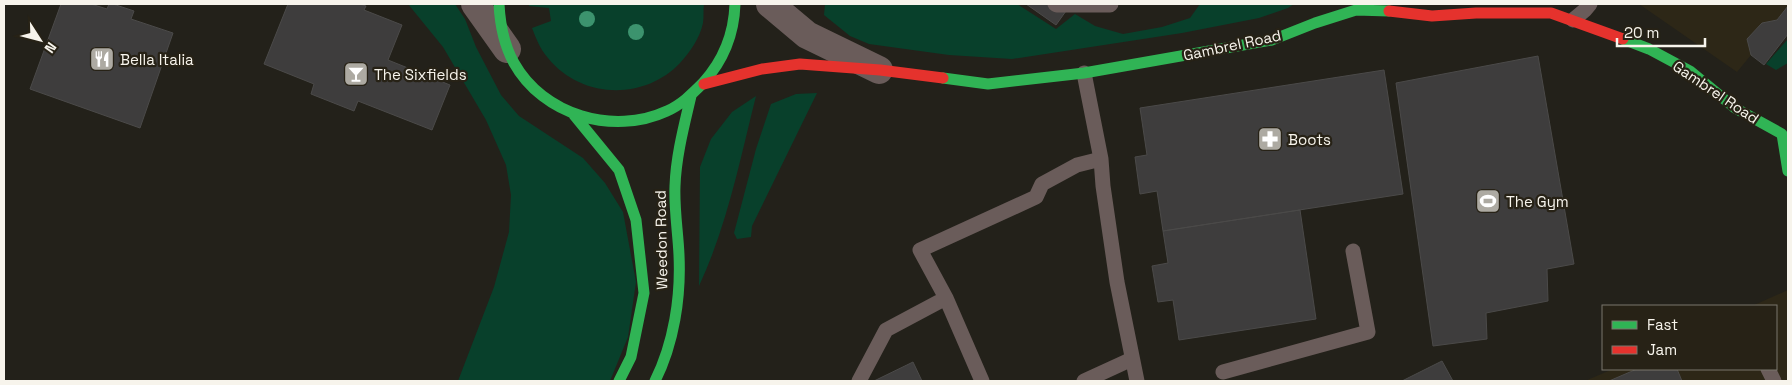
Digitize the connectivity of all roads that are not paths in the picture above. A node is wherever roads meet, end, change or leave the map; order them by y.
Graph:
1 (475, 4) edge
2 (499, 4) edge
3 (735, 4) edge
4 (770, 4) edge
5 (1055, 4) edge
6 (1111, 4) edge
7 (1590, 4) edge
8 (1356, 7) edge
9 (1573, 20) junction
10 (507, 49) junction
11 (880, 70) junction
12 (1084, 73) junction
13 (704, 84) junction
14 (691, 96) junction
15 (574, 115) junction
16 (1785, 129) edge
17 (1101, 159) junction
18 (1788, 171) edge
19 (1353, 251) dead end
20 (946, 298) junction
21 (1131, 352) junction
22 (1223, 372) dead end
23 (619, 381) edge
24 (655, 381) edge
25 (858, 381) edge
26 (982, 381) edge
27 (1084, 381) edge
28 (1137, 381) edge

1 - 10 street
2 - 10 street
3 - 13 street
4 - 11 street, Gambrel Road
5 - 6 lane
7 - 9 lane
8 - 9 street, Gambrel Road
8 - 12 street, Gambrel Road
9 - 16 street, Gambrel Road
10 - 15 street
11 - 12 street, Gambrel Road
11 - 13 street, Gambrel Road
12 - 17 lane
13 - 14 street
14 - 15 street
14 - 24 street, Weedon Road
15 - 23 street, Weedon Road
16 - 18 street, Gambrel Road
17 - 20 lane
17 - 21 lane
19 - 22 lane
20 - 25 lane
20 - 26 lane
21 - 27 lane
21 - 28 lane

